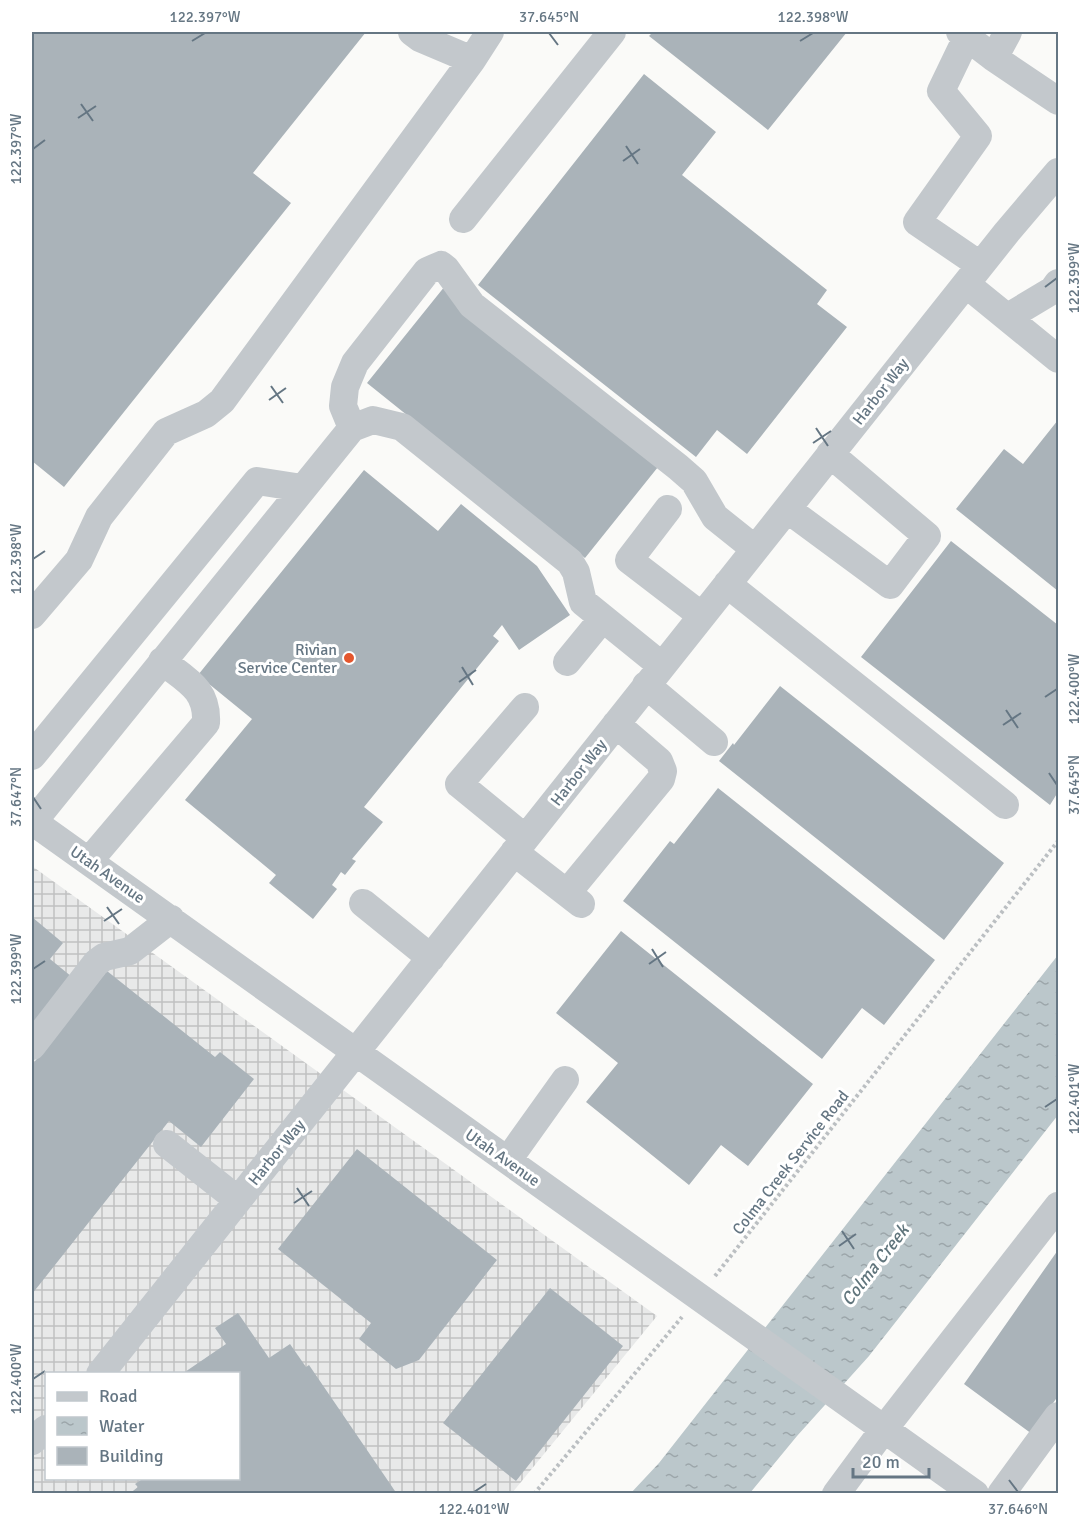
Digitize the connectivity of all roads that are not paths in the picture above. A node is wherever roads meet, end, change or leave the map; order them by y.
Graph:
1 (412, 32) edge
2 (490, 32) edge
3 (612, 32) edge
4 (1008, 32) edge
5 (963, 34) edge
6 (994, 58) junction
7 (472, 60) junction
8 (1059, 101) edge
9 (1059, 171) edge
10 (463, 219) dead end
11 (973, 274) junction
12 (1059, 283) edge
13 (1008, 317) junction
14 (1059, 359) edge
15 (352, 428) junction
16 (830, 454) junction
17 (302, 488) junction
18 (669, 508) dead end
19 (787, 509) junction
20 (755, 549) junction
21 (727, 584) junction
22 (32, 615) edge
23 (702, 616) junction
24 (603, 618) junction
25 (162, 661) junction
26 (567, 662) dead end
27 (655, 675) junction
28 (525, 706) dead end
29 (616, 724) junction
30 (714, 742) dead end
31 (32, 756) edge
32 (1005, 805) dead end
33 (32, 821) edge
34 (520, 845) junction
35 (89, 861) junction
36 (363, 903) dead end
37 (171, 919) junction
38 (431, 958) junction
39 (32, 1046) edge
40 (356, 1052) junction
41 (566, 1080) dead end
42 (167, 1144) dead end
43 (508, 1160) junction
44 (238, 1200) junction
45 (1059, 1206) edge
46 (102, 1372) edge
47 (1059, 1416) edge
48 (884, 1429) junction
49 (45, 1430) edge
50 (32, 1441) edge
51 (836, 1494) edge
52 (975, 1494) edge
53 (1001, 1494) edge

1 - 7 street
2 - 7 street
3 - 10 street
4 - 6 street
5 - 6 street
5 - 11 street
6 - 8 street
7 - 22 street
9 - 11 street, Harbor Way
11 - 13 street
11 - 16 street, Harbor Way
12 - 13 street
13 - 14 street
15 - 17 street
15 - 20 street
15 - 24 street
16 - 19 street, Harbor Way
16 - 19 street
17 - 25 street
17 - 31 street
18 - 23 street
19 - 20 street, Harbor Way
20 - 21 street, Harbor Way
21 - 23 street, Harbor Way
21 - 32 street
23 - 27 street, Harbor Way
24 - 26 street
24 - 27 street
25 - 33 street
25 - 35 street
27 - 29 street, Harbor Way
27 - 30 street
28 - 34 street
29 - 34 street, Harbor Way
29 - 34 street
33 - 35 street, Utah Avenue
34 - 38 street, Harbor Way
35 - 37 street, Utah Avenue
36 - 38 street
37 - 39 street
37 - 40 street, Utah Avenue
38 - 40 street, Harbor Way
40 - 43 street, Utah Avenue
40 - 44 street, Harbor Way
41 - 43 street
42 - 44 street
43 - 48 street, Utah Avenue
44 - 46 street, Harbor Way
45 - 48 street
47 - 53 street
48 - 51 street
48 - 52 street, Utah Avenue
49 - 50 street

